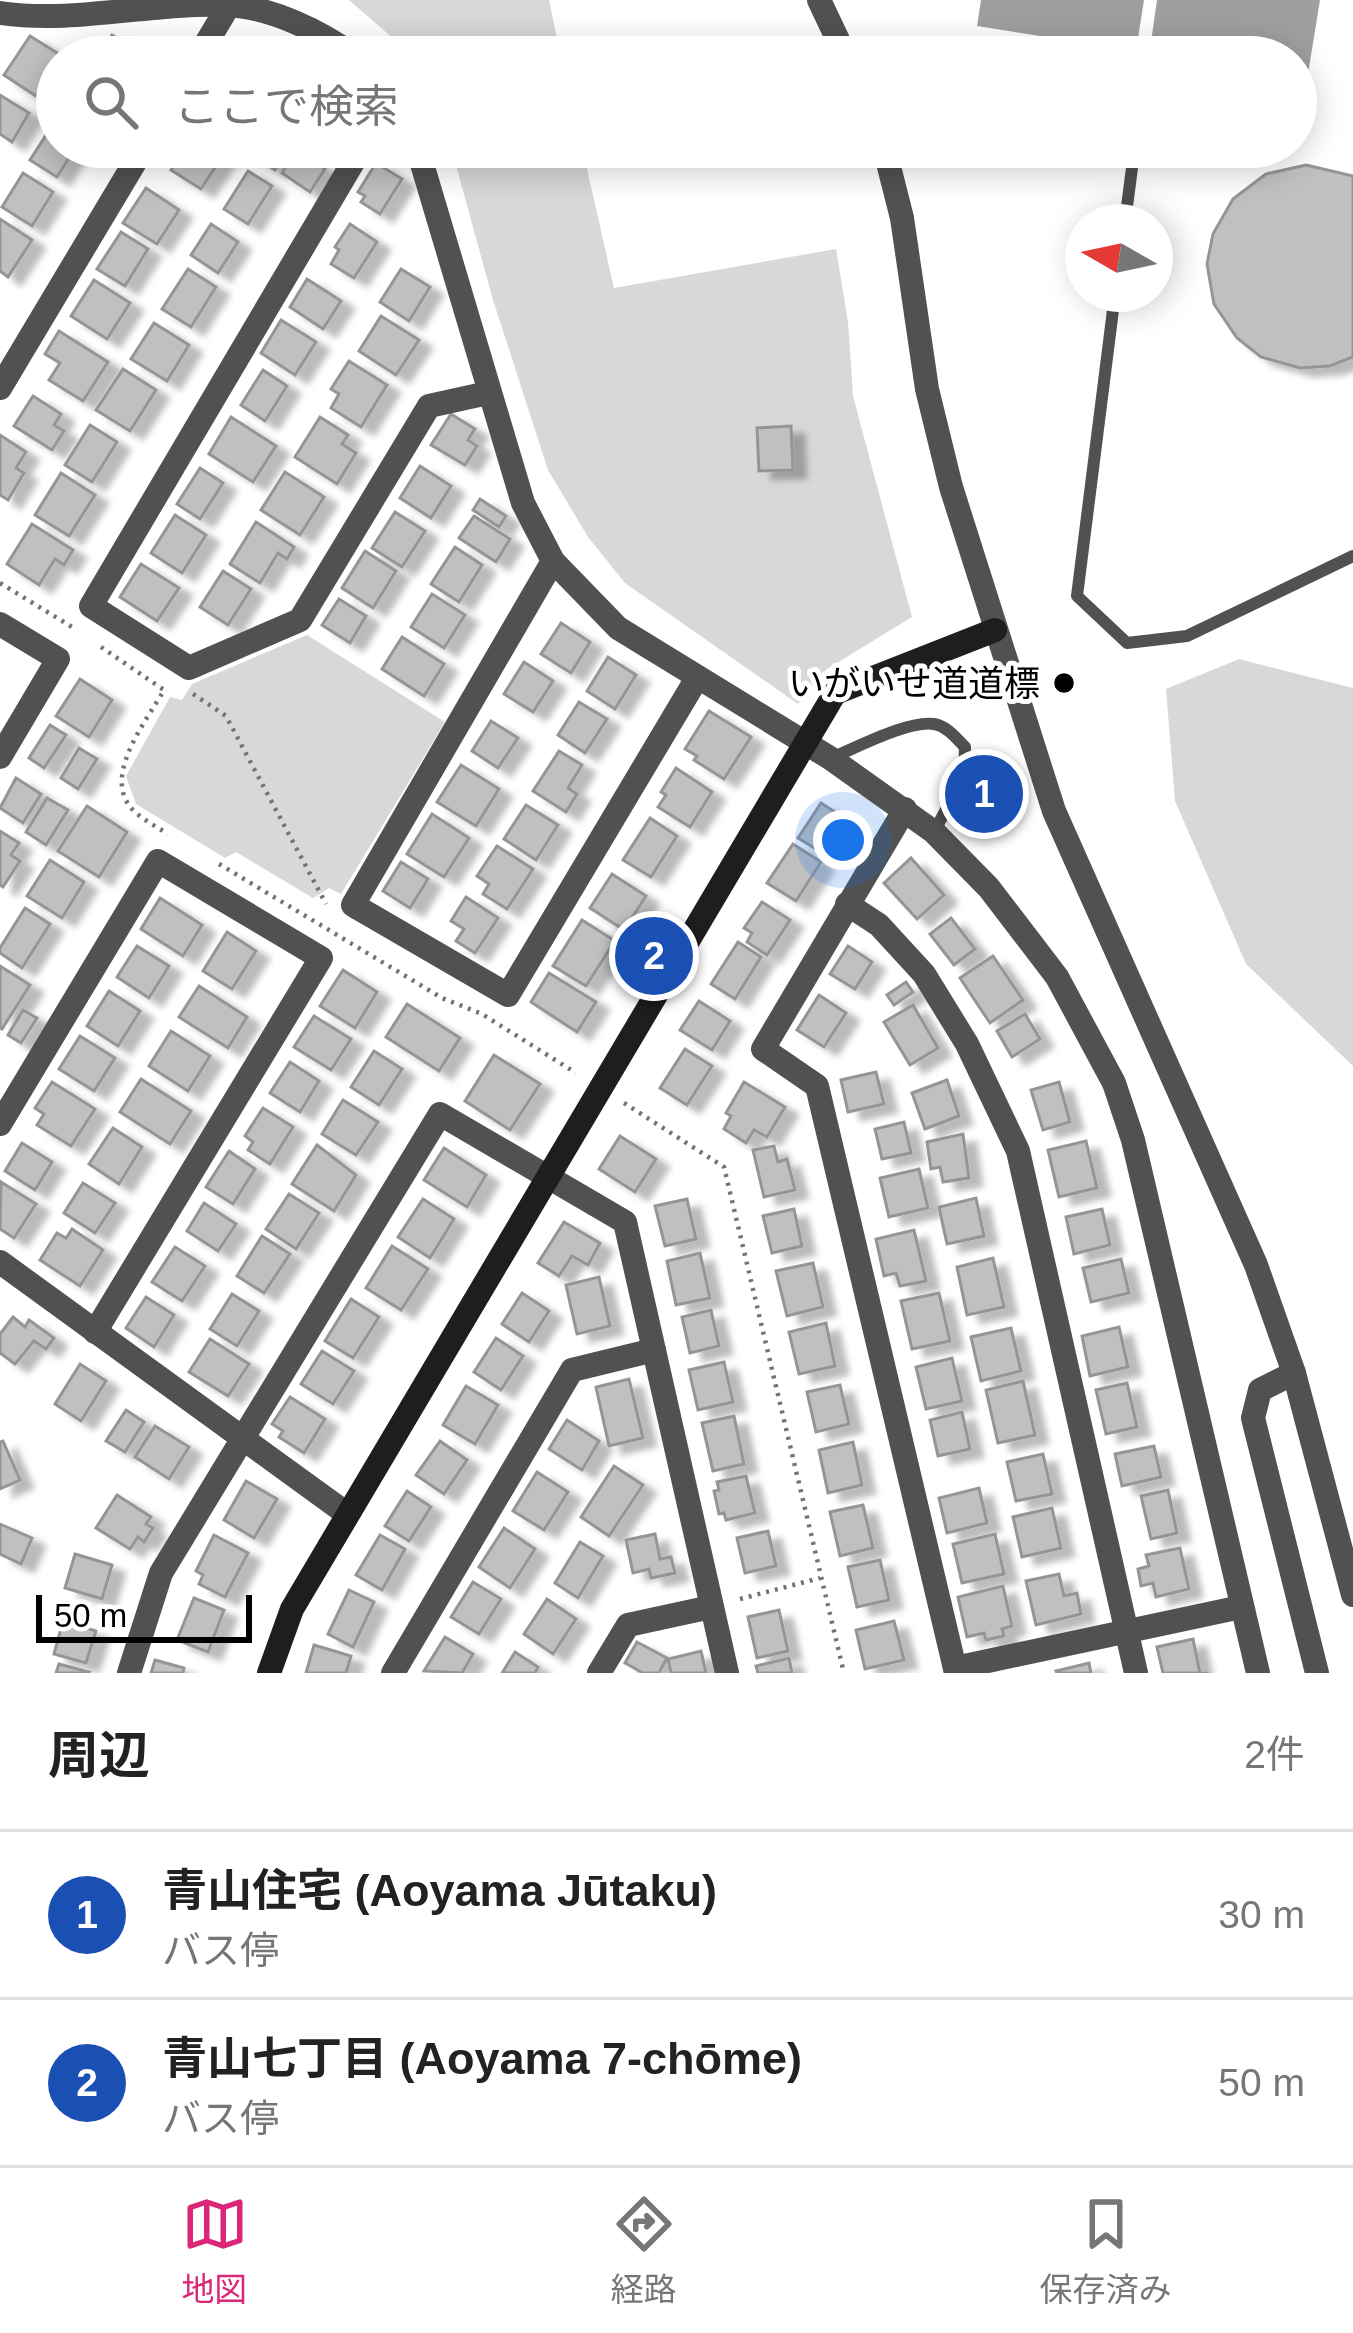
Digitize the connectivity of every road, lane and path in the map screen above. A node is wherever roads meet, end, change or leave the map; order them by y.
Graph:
1 (819, 0) edge
2 (229, 5) junction
3 (0, 14) edge
4 (211, 36) edge
5 (322, 36) edge
6 (836, 36) edge
7 (131, 168) edge
8 (350, 168) edge
9 (423, 168) edge
10 (889, 168) edge
11 (1131, 168) edge
12 (1127, 204) edge
13 (1113, 312) edge
14 (0, 388) edge
15 (488, 392) junction
16 (1353, 556) edge
17 (553, 561) junction
18 (0, 583) edge
19 (0, 625) edge
20 (995, 630) junction
21 (82, 634) dead end
22 (98, 645) dead end
23 (189, 668) junction
24 (697, 678) junction
25 (805, 743) junction
26 (0, 757) edge
27 (830, 758) junction
28 (905, 809) junction
29 (934, 832) junction
30 (186, 844) dead end
31 (205, 856) dead end
32 (847, 904) junction
33 (329, 910) dead end
34 (335, 922) dead end
35 (341, 934) junction
36 (321, 958) junction
37 (577, 1074) dead end
38 (624, 1103) dead end
39 (0, 1124) edge
40 (546, 1175) junction
41 (0, 1262) edge
42 (95, 1332) junction
43 (654, 1350) junction
44 (1294, 1373) junction
45 (241, 1438) junction
46 (347, 1514) junction
47 (820, 1578) junction
48 (1353, 1595) edge
49 (1241, 1606) junction
50 (711, 1607) junction
51 (1126, 1633) junction
52 (956, 1671) edge
53 (129, 1673) edge
54 (269, 1673) edge
55 (393, 1673) edge
56 (598, 1673) edge
57 (727, 1673) edge
58 (844, 1673) edge
59 (1136, 1673) edge
60 (1258, 1673) edge
61 (1317, 1673) edge

1 - 6 street
2 - 3 street
2 - 4 street
2 - 5 street
7 - 14 street
8 - 23 street
9 - 15 street
10 - 20 street
11 - 12 lane
13 - 16 lane
15 - 17 street
15 - 23 street
17 - 24 street
17 - 24 street
18 - 21 path
19 - 26 street
20 - 25 street
20 - 44 street
22 - 30 path
23 - 33 path
24 - 25 street
25 - 27 street
25 - 40 street
27 - 28 street
27 - 29 lane
28 - 29 street
28 - 32 street
29 - 49 street
31 - 35 path
32 - 51 street
32 - 52 street
34 - 35 path
35 - 36 path
35 - 37 path
36 - 39 street
36 - 42 street
38 - 47 path
40 - 43 street
40 - 45 street
40 - 46 street
41 - 42 street
42 - 45 street
43 - 50 street
43 - 55 street
44 - 48 street
44 - 61 street
45 - 46 street
45 - 53 street
46 - 54 street
47 - 50 path
47 - 58 path
49 - 51 street
49 - 60 street
50 - 56 street
50 - 57 street
51 - 52 street
51 - 59 street

